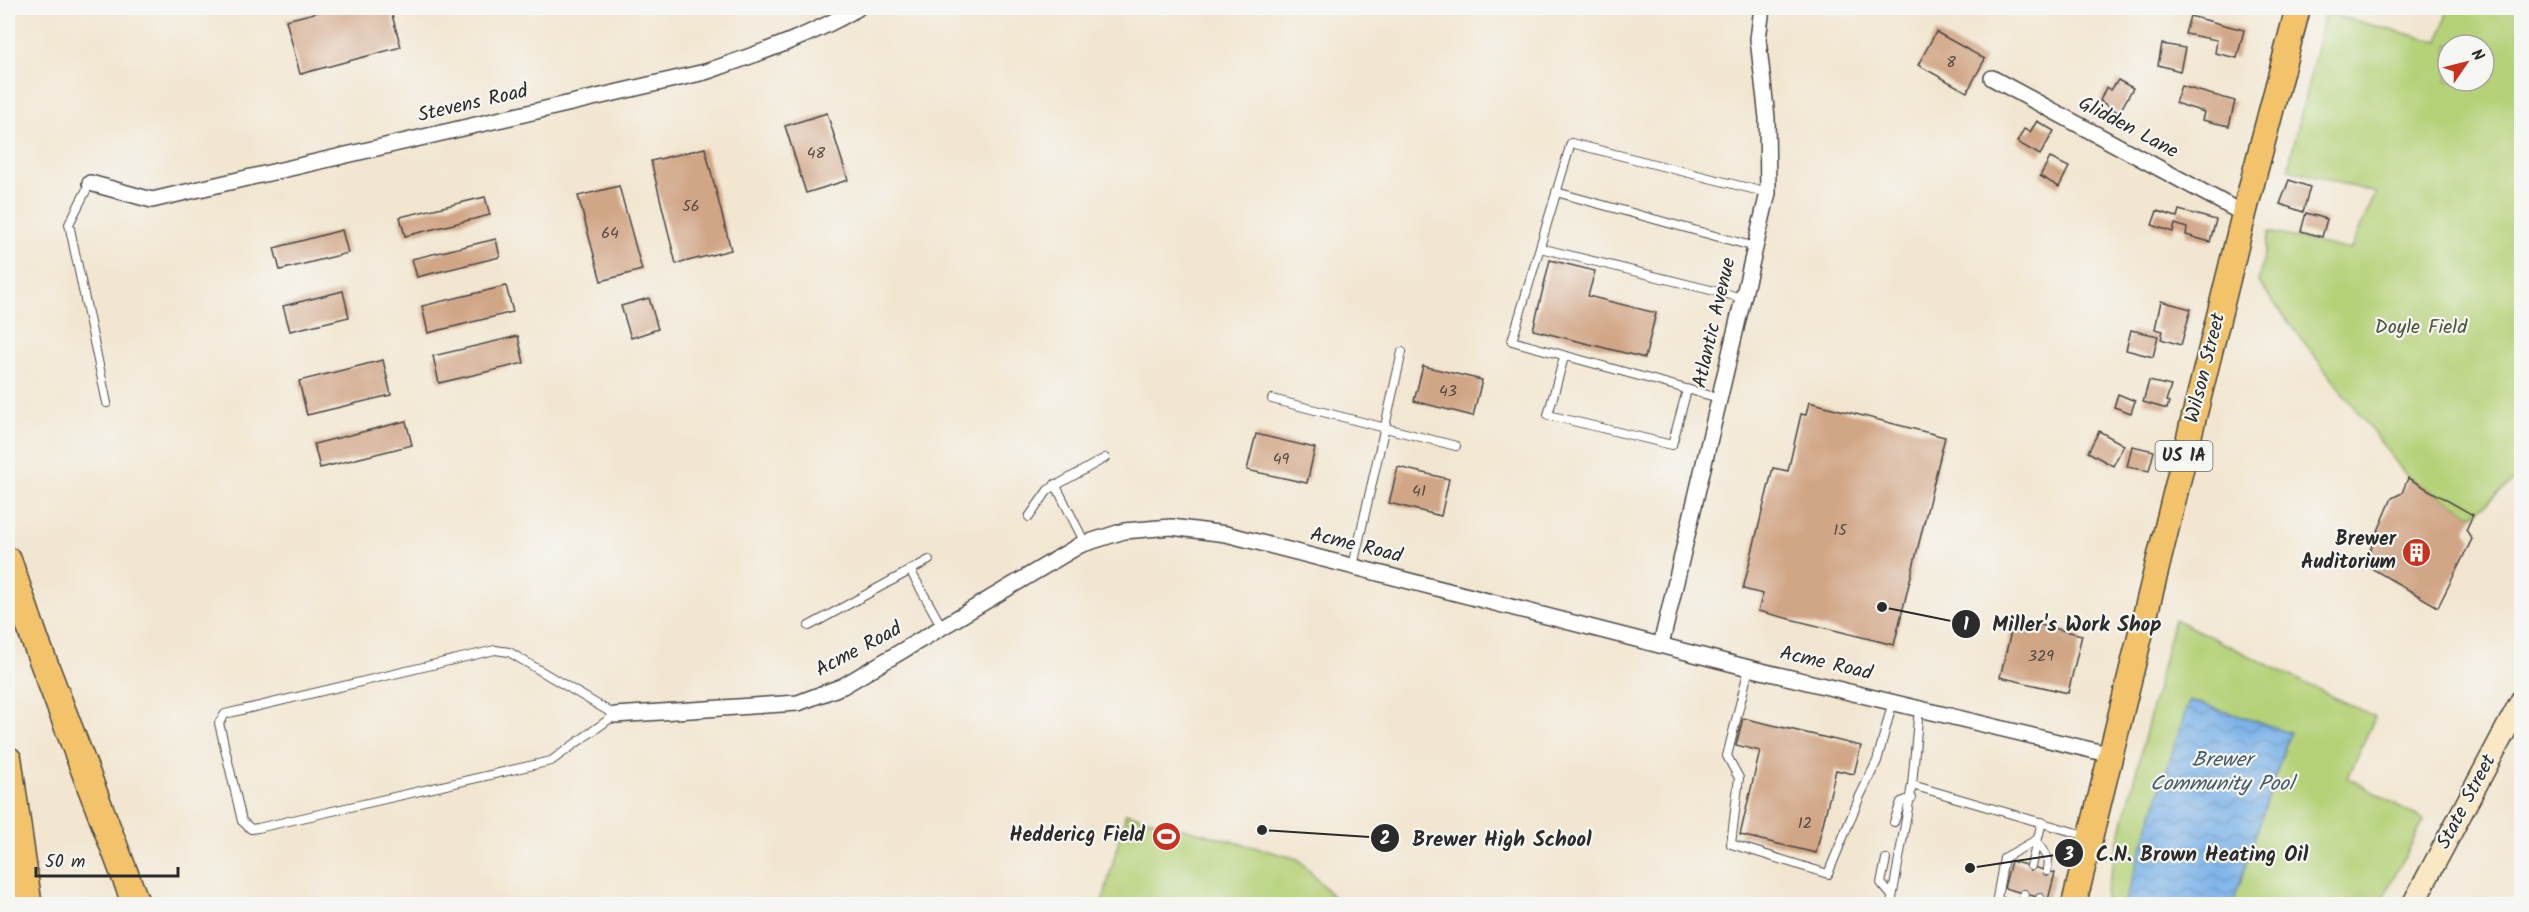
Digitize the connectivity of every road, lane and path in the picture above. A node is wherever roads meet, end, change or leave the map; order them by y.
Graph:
1 (858, 8) edge
2 (1762, 8) edge
3 (2298, 8) edge
4 (1992, 78) dead end
5 (90, 183) joint
6 (1556, 192) junction
7 (1768, 193) junction
8 (2244, 214) junction
9 (1755, 247) junction
10 (1540, 248) junction
11 (1743, 298) junction
12 (1402, 352) dead end
13 (1564, 357) junction
14 (1687, 390) junction
15 (1719, 398) junction
16 (1272, 399) dead end
17 (106, 403) dead end
18 (1383, 427) junction
19 (1456, 446) dead end
20 (1105, 458) dead end
21 (1054, 484) junction
22 (1029, 517) dead end
23 (1085, 543) junction
24 (929, 560) dead end
25 (8, 561) edge
26 (1353, 567) junction
27 (910, 570) junction
28 (809, 626) dead end
29 (942, 627) junction
30 (1661, 645) junction
31 (1749, 668) junction
32 (2522, 699) edge
33 (1893, 701) junction
34 (1919, 708) junction
35 (615, 715) junction
36 (2112, 755) junction
37 (8, 760) edge
38 (1912, 785) junction
39 (1912, 798) junction
40 (1894, 822) dead end
41 (2042, 822) junction
42 (2091, 837) junction
43 (2036, 840) junction
44 (1886, 859) dead end
45 (2031, 866) dead end
46 (2047, 871) dead end
47 (2024, 894) dead end
48 (1892, 900) edge
49 (28, 904) edge
50 (136, 904) edge
51 (2005, 904) edge
52 (2022, 904) edge
53 (2074, 904) edge
54 (2413, 904) edge

1 - 5 street, Stevens Road
2 - 7 street, Atlantic Avenue
3 - 8 main road, Wilson Street / US 1A
4 - 8 street, Glidden Lane
5 - 17 lane
6 - 7 lane
6 - 9 lane
6 - 10 lane
7 - 9 street, Atlantic Avenue
8 - 36 main road, Wilson Street / US 1A
9 - 11 street, Atlantic Avenue
10 - 11 lane
10 - 13 lane
11 - 15 street, Atlantic Avenue
12 - 18 lane
13 - 14 lane
13 - 14 lane
14 - 15 lane
15 - 30 street, Atlantic Avenue
16 - 18 lane
18 - 19 lane
18 - 26 lane
20 - 21 lane
21 - 22 lane
21 - 23 lane
23 - 26 street, Acme Road
23 - 29 street, Acme Road
24 - 27 lane
25 - 50 highway
26 - 30 street, Acme Road
27 - 28 lane
27 - 29 lane
29 - 35 street, Acme Road
30 - 31 street, Acme Road
31 - 33 street, Acme Road
31 - 33 lane
32 - 54 main road, State Street
33 - 34 street, Acme Road
34 - 36 street, Acme Road
34 - 38 lane
35 - 35 lane
36 - 42 main road, Wilson Street / US 1A
37 - 49 highway
38 - 39 lane
38 - 41 lane
39 - 40 lane
39 - 48 lane
41 - 42 lane
41 - 43 lane
42 - 53 main road, Wilson Street / US 1A
43 - 45 lane
43 - 46 lane
43 - 51 lane
44 - 48 lane
47 - 52 lane

